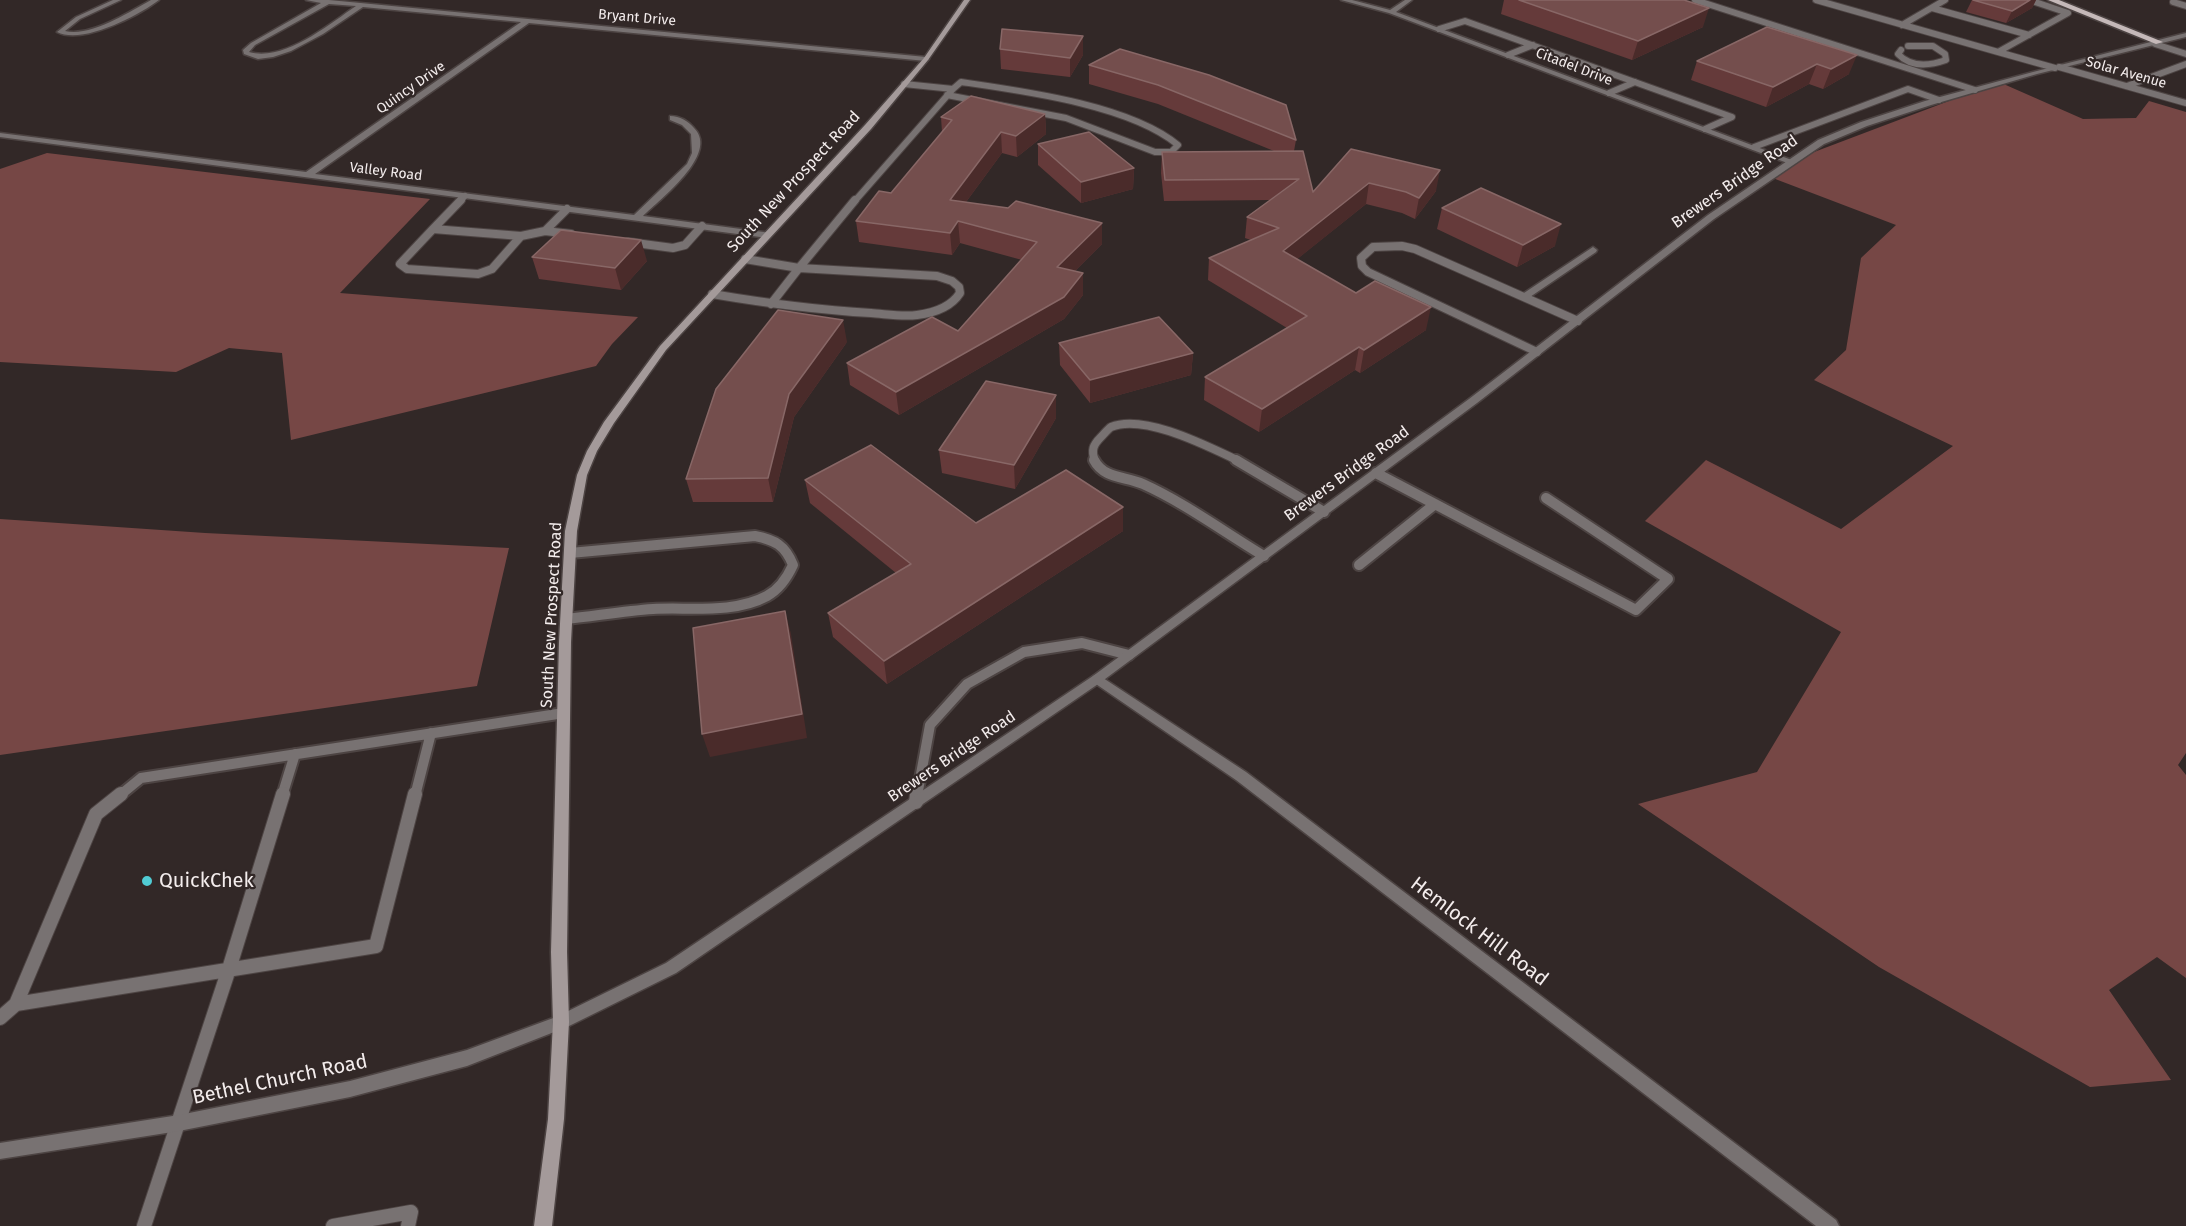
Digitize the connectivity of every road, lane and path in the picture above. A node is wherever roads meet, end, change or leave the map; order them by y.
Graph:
1 (118, 0) edge
2 (156, 0) edge
3 (309, 0) edge
4 (967, 0) edge
5 (1344, 0) edge
6 (1409, 0) edge
7 (1695, 0) edge
8 (1816, 0) edge
9 (1945, 0) edge
10 (2029, 0) edge
11 (2052, 0) edge
12 (329, 1) edge
13 (2173, 2) dead end
14 (361, 6) junction
15 (2186, 6) edge
16 (1932, 8) junction
17 (1390, 12) junction
18 (529, 20) junction
19 (1902, 25) junction
20 (1438, 29) junction
21 (2028, 35) junction
22 (2186, 35) edge
23 (1949, 38) junction
24 (2157, 43) junction
25 (1533, 45) junction
26 (1908, 46) dead end
27 (1933, 46) junction
28 (1900, 50) dead end
29 (1998, 52) junction
30 (2186, 54) edge
31 (1508, 55) junction
32 (926, 59) junction
33 (2186, 64) edge
34 (2057, 68) junction
35 (1635, 82) junction
36 (904, 84) junction
37 (2127, 86) junction
38 (1975, 90) junction
39 (950, 92) junction
40 (1609, 93) junction
41 (1939, 100) junction
42 (2186, 102) edge
43 (673, 118) dead end
44 (1705, 129) junction
45 (0, 135) edge
46 (1754, 147) junction
47 (1793, 162) junction
48 (306, 176) junction
49 (465, 196) junction
50 (567, 209) junction
51 (636, 218) junction
52 (702, 226) junction
53 (433, 229) junction
54 (545, 231) junction
55 (580, 235) edge
56 (768, 235) junction
57 (521, 237) junction
58 (615, 240) edge
59 (1593, 250) dead end
60 (745, 259) junction
61 (799, 268) junction
62 (712, 294) junction
63 (1524, 297) junction
64 (771, 304) junction
65 (1578, 321) junction
66 (1537, 352) junction
67 (1376, 473) junction
68 (1546, 498) dead end
69 (1435, 504) junction
70 (1324, 512) junction
71 (570, 553) junction
72 (1264, 556) junction
73 (1359, 566) dead end
74 (566, 619) junction
75 (1129, 656) junction
76 (1096, 680) junction
77 (564, 713) junction
78 (431, 734) junction
79 (296, 754) junction
80 (916, 802) junction
81 (229, 969) junction
82 (16, 1004) junction
83 (0, 1018) edge
84 (561, 1022) junction
85 (178, 1123) junction
86 (0, 1151) edge
87 (144, 1226) edge
88 (333, 1226) edge
89 (408, 1226) edge
90 (543, 1226) edge
91 (1830, 1226) edge

1 - 2 street
3 - 12 street, Bryant Drive
4 - 32 main road, South New Prospect Road
5 - 17 street, Citadel Drive
6 - 17 street
7 - 38 lane
8 - 19 lane, Solar Avenue
9 - 16 lane
10 - 21 lane
11 - 24 main road
12 - 14 street, Bryant Drive
12 - 14 street
13 - 15 lane
14 - 18 street, Bryant Drive
16 - 19 lane
16 - 21 lane
17 - 20 street, Citadel Drive
18 - 32 street, Bryant Drive
18 - 48 street, Quincy Drive
19 - 23 lane, Solar Avenue
20 - 25 lane
20 - 31 street, Citadel Drive
21 - 29 lane
22 - 24 street, Brewers Bridge Road
23 - 27 lane
23 - 29 lane, Solar Avenue
24 - 30 lane
24 - 34 street, Brewers Bridge Road
25 - 31 lane
25 - 35 lane
26 - 27 lane
27 - 28 lane
29 - 34 lane, Solar Avenue
31 - 40 street, Citadel Drive
32 - 36 main road, South New Prospect Road
33 - 37 lane
34 - 37 lane, Solar Avenue
34 - 38 street, Brewers Bridge Road
35 - 40 lane
35 - 44 lane
36 - 39 lane
36 - 56 main road, South New Prospect Road
37 - 42 lane, Solar Avenue
38 - 41 street, Brewers Bridge Road
39 - 39 lane
39 - 61 lane
40 - 44 street, Citadel Drive
41 - 46 lane
41 - 47 street, Brewers Bridge Road
43 - 51 street
44 - 46 street, Citadel Drive
45 - 48 street, Valley Road
46 - 47 street, Citadel Drive
47 - 65 street, Brewers Bridge Road
48 - 49 street, Valley Road
49 - 50 street, Valley Road
49 - 53 lane
50 - 51 street, Valley Road
50 - 54 lane
51 - 52 street, Valley Road
52 - 56 street, Valley Road
52 - 58 lane
53 - 57 lane
53 - 57 lane
54 - 55 lane
54 - 57 lane
56 - 60 main road, South New Prospect Road
59 - 63 street
60 - 61 lane
60 - 62 main road, South New Prospect Road
61 - 64 lane
61 - 64 lane
62 - 64 lane
62 - 71 main road, South New Prospect Road
63 - 65 lane
63 - 66 lane
65 - 66 street, Brewers Bridge Road
66 - 67 street, Brewers Bridge Road
67 - 69 lane
67 - 70 street, Brewers Bridge Road
68 - 69 lane
69 - 73 lane
70 - 72 street, Brewers Bridge Road
70 - 72 lane
71 - 74 main road, South New Prospect Road
71 - 74 lane
72 - 75 street, Brewers Bridge Road
74 - 77 main road, South New Prospect Road
75 - 76 street, Brewers Bridge Road
75 - 80 lane
76 - 80 street, Brewers Bridge Road
76 - 91 street, Hemlock Hill Road
77 - 78 lane
77 - 84 main road, South New Prospect Road
78 - 79 lane
78 - 81 lane
79 - 81 lane
79 - 82 lane
80 - 84 street, Brewers Bridge Road
81 - 82 lane
81 - 85 lane
82 - 83 lane
84 - 85 street, Bethel Church Road
84 - 90 main road, South New Prospect Road
85 - 86 street, Bethel Church Road
85 - 87 lane
88 - 89 lane

